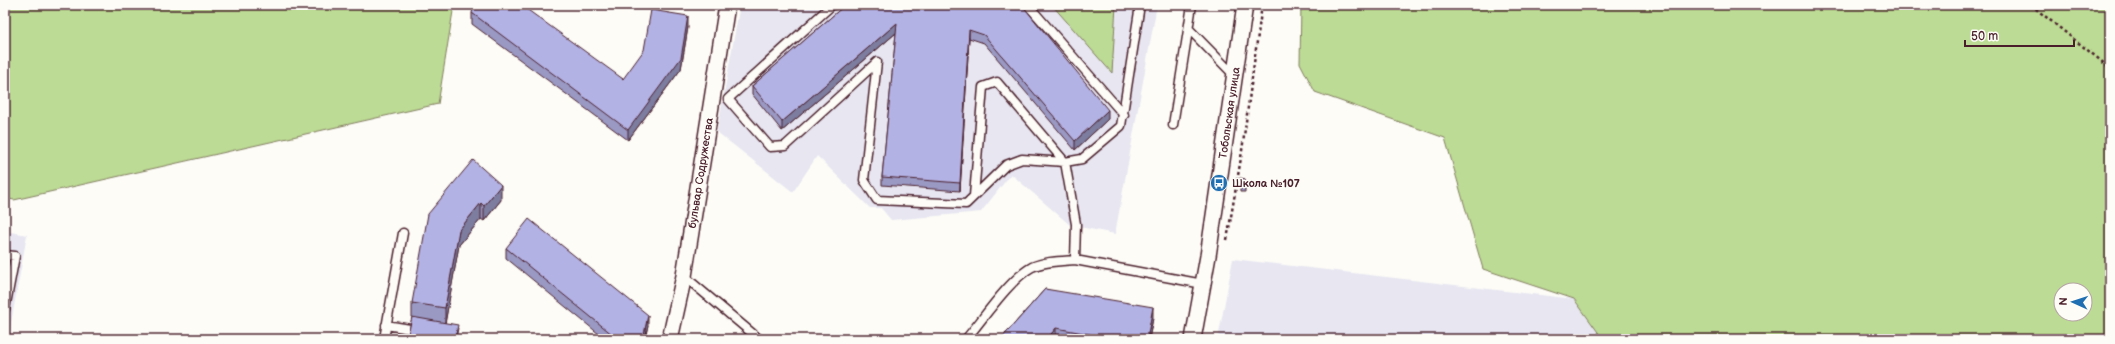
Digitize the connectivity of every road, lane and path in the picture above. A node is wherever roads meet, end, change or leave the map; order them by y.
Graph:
1 (727, 5) edge
2 (832, 5) edge
3 (1028, 5) edge
4 (1140, 5) edge
5 (1192, 5) edge
6 (1245, 5) edge
7 (1262, 5) edge
8 (2031, 5) edge
9 (1189, 29) junction
10 (2110, 68) edge
11 (1234, 75) junction
12 (1124, 115) junction
13 (1173, 125) dead end
14 (1065, 162) junction
15 (974, 196) junction
16 (403, 233) dead end
17 (1226, 243) dead end
18 (5, 255) edge
19 (1075, 260) junction
20 (684, 276) junction
21 (1203, 284) junction
22 (5, 309) edge
23 (386, 325) junction
24 (410, 329) edge
25 (384, 339) edge
26 (670, 339) edge
27 (759, 339) edge
28 (966, 339) edge
29 (1194, 339) edge

1 - 20 street, бульвар Содружества
2 - 15 lane
3 - 12 lane
4 - 12 lane
5 - 9 lane
6 - 11 street, Тобольская улица
7 - 17 path
8 - 10 path
9 - 11 lane
9 - 13 lane
11 - 21 street, Тобольская улица
12 - 14 lane
14 - 15 lane
14 - 15 lane
14 - 19 lane
16 - 23 lane
18 - 22 lane
19 - 21 lane
19 - 28 lane
20 - 26 street, бульвар Содружества
20 - 27 lane
21 - 29 street, Тобольская улица
23 - 24 lane
23 - 25 lane

